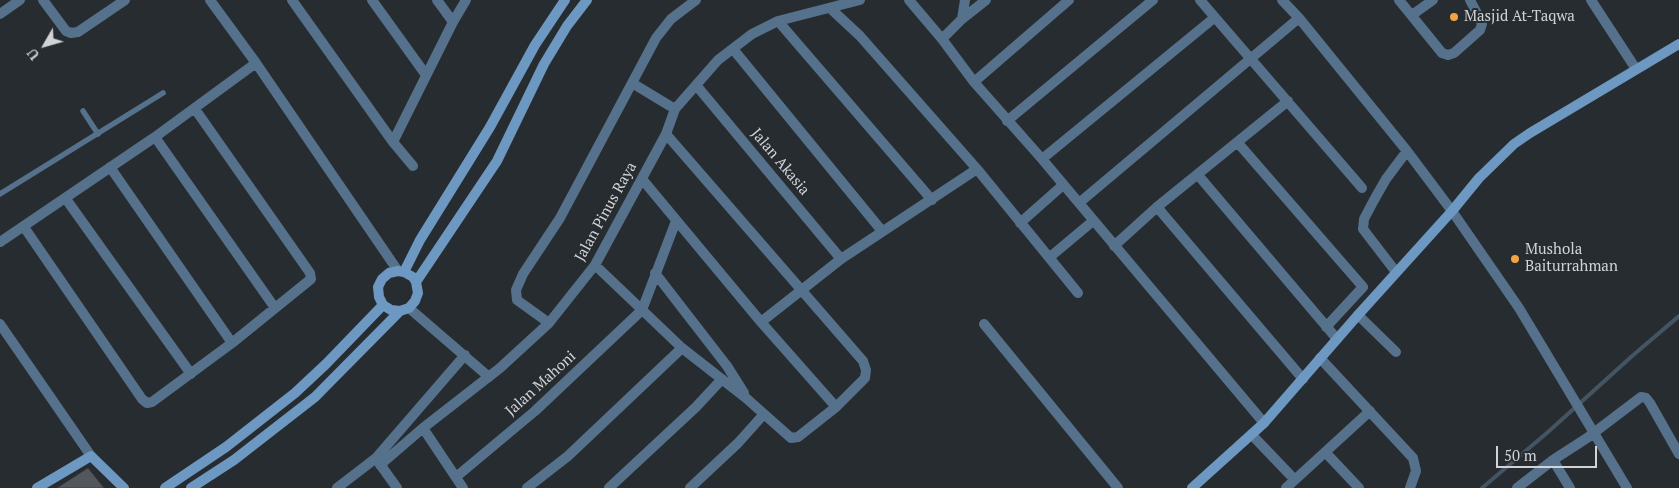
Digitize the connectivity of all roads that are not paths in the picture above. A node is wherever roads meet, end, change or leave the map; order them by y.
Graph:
1 (20, 0) edge
2 (43, 0) edge
3 (124, 0) edge
4 (210, 0) edge
5 (292, 0) edge
6 (372, 0) edge
7 (437, 0) edge
8 (466, 0) edge
9 (565, 0) edge
10 (587, 0) edge
11 (696, 0) edge
12 (860, 0) edge
13 (965, 0) edge
14 (986, 0) edge
15 (1069, 0) edge
16 (1153, 0) edge
17 (1200, 0) edge
18 (1282, 0) edge
19 (1399, 0) edge
20 (1432, 0) edge
21 (1470, 0) edge
22 (1591, 0) edge
23 (912, 3) edge
24 (830, 8) junction
25 (0, 14) edge
26 (1412, 15) junction
27 (553, 18) junction
28 (1214, 18) junction
29 (1298, 18) junction
30 (962, 19) junction
31 (778, 21) junction
32 (453, 22) junction
33 (567, 26) junction
34 (942, 39) junction
35 (1679, 44) edge
36 (733, 49) junction
37 (1250, 59) junction
38 (256, 63) junction
39 (1636, 69) junction
40 (426, 75) junction
41 (974, 82) junction
42 (632, 83) junction
43 (696, 85) junction
44 (164, 93) dead end
45 (1288, 101) junction
46 (195, 109) junction
47 (675, 109) junction
48 (83, 112) dead end
49 (1007, 121) junction
50 (98, 134) junction
51 (666, 134) junction
52 (155, 137) junction
53 (393, 142) junction
54 (1238, 143) junction
55 (1407, 151) junction
56 (1042, 159) junction
57 (413, 166) dead end
58 (110, 167) junction
59 (977, 169) junction
60 (1198, 175) junction
61 (642, 179) junction
62 (1063, 185) junction
63 (1362, 188) dead end
64 (0, 194) edge
65 (66, 198) junction
66 (932, 200) junction
67 (1079, 203) junction
68 (1158, 207) junction
69 (1452, 211) junction
70 (676, 221) junction
71 (1093, 221) junction
72 (1020, 222) junction
73 (24, 227) junction
74 (882, 231) junction
75 (0, 242) edge
76 (1114, 246) junction
77 (1050, 257) junction
78 (841, 259) junction
79 (595, 265) junction
80 (401, 271) junction
81 (1396, 272) junction
82 (655, 274) junction
83 (416, 282) junction
84 (800, 289) junction
85 (1078, 293) dead end
86 (383, 305) junction
87 (275, 308) junction
88 (405, 309) junction
89 (642, 310) junction
90 (1358, 315) junction
91 (761, 322) junction
92 (0, 324) edge
93 (549, 324) junction
94 (984, 324) dead end
95 (1326, 327) junction
96 (1336, 339) junction
97 (232, 343) junction
98 (345, 345) junction
99 (682, 348) junction
100 (1396, 352) dead end
101 (465, 355) junction
102 (357, 356) junction
103 (1320, 358) junction
104 (191, 374) junction
105 (489, 377) junction
106 (1303, 379) junction
107 (722, 380) junction
108 (295, 393) junction
109 (746, 398) junction
110 (304, 405) junction
111 (836, 407) junction
112 (1370, 411) junction
113 (764, 414) junction
114 (262, 420) junction
115 (1264, 423) junction
116 (423, 428) junction
117 (271, 432) junction
118 (1593, 433) junction
119 (1252, 435) junction
120 (226, 447) junction
121 (1326, 452) junction
122 (1679, 454) edge
123 (91, 456) junction
124 (234, 460) junction
125 (1553, 460) junction
126 (378, 461) junction
127 (456, 477) junction
128 (180, 478) junction
129 (1295, 480) junction
130 (37, 488) edge
131 (124, 488) edge
132 (165, 488) edge
133 (187, 488) edge
134 (191, 488) edge
135 (337, 488) edge
136 (397, 488) edge
137 (463, 488) edge
138 (527, 488) edge
139 (609, 488) edge
140 (690, 488) edge
141 (1118, 488) edge
142 (1192, 488) edge
143 (1286, 488) edge
144 (1359, 488) edge
145 (1410, 488) edge
146 (1518, 488) edge
147 (1570, 488) edge
148 (1627, 488) edge

1 - 25 street
2 - 3 street
4 - 38 street
5 - 53 street
6 - 40 street
7 - 32 street
8 - 32 street
9 - 27 street
10 - 33 street
11 - 42 street
12 - 24 street, Jalan Pinus Raya
13 - 30 street
14 - 30 street
15 - 41 street
16 - 49 street
17 - 28 street
18 - 29 street
19 - 26 street
20 - 26 street
21 - 26 street
22 - 39 street
23 - 34 street
24 - 31 street, Jalan Pinus Raya
24 - 59 street
27 - 33 street
27 - 80 street
28 - 37 street
28 - 56 street
29 - 37 street
29 - 55 street
30 - 34 street
31 - 36 street, Jalan Pinus Raya
31 - 66 street
32 - 40 street
33 - 83 street
34 - 41 street
35 - 39 street
36 - 43 street, Jalan Pinus Raya
36 - 74 street
37 - 45 street
37 - 67 street
38 - 46 street
38 - 80 street
39 - 69 street
40 - 53 street
41 - 49 street
42 - 47 street
42 - 93 street
43 - 47 street, Jalan Pinus Raya
43 - 78 street, Jalan Akasia
44 - 50 lane
45 - 54 street
45 - 63 street
46 - 52 street
46 - 87 street
47 - 51 street, Jalan Pinus Raya
48 - 50 lane
49 - 56 street
50 - 64 lane
51 - 61 street, Jalan Pinus Raya
51 - 84 street
52 - 58 street
52 - 87 street
53 - 57 street
54 - 60 street
54 - 95 street
55 - 69 street
55 - 81 street
56 - 62 street
58 - 65 street
58 - 97 street
59 - 66 street
59 - 72 street
60 - 68 street
60 - 95 street
61 - 70 street
61 - 79 street, Jalan Pinus Raya
62 - 67 street
62 - 72 street
65 - 73 street
65 - 104 street
66 - 74 street
67 - 71 street
68 - 76 street
68 - 106 street
69 - 81 street
69 - 118 street
70 - 82 street
70 - 91 street
71 - 76 street
71 - 77 street
72 - 77 street
73 - 75 street
73 - 104 street
74 - 78 street
76 - 115 street
77 - 85 street
78 - 84 street
79 - 89 street
79 - 93 street, Jalan Pinus Raya
80 - 83 street
80 - 86 street
81 - 90 street
82 - 89 street
82 - 109 street
83 - 88 street
84 - 91 street
84 - 111 street
86 - 88 street
86 - 98 street
87 - 97 street
88 - 101 street
88 - 102 street
89 - 99 street
89 - 127 street, Jalan Mahoni
90 - 96 street
90 - 100 street
91 - 111 street
92 - 123 street
93 - 105 street, Jalan Pinus Raya
94 - 141 street
95 - 96 street
96 - 103 street
97 - 104 street
98 - 102 street
98 - 108 street
99 - 107 street
99 - 138 street
101 - 105 street
101 - 126 street
102 - 110 street
103 - 106 street
103 - 112 street
105 - 116 street, Jalan Pinus Raya
106 - 115 street
107 - 109 street
107 - 139 street
108 - 110 street
108 - 114 street
109 - 113 street
110 - 117 street
111 - 113 street
112 - 121 street
112 - 145 street
113 - 140 street
114 - 117 street
114 - 120 street
115 - 119 street
116 - 126 street, Jalan Pinus Raya
116 - 127 street
117 - 124 street
118 - 122 street
118 - 125 street
118 - 148 street
119 - 129 street
119 - 142 street
120 - 124 street
120 - 128 street
121 - 129 street
121 - 144 street
123 - 130 street
123 - 131 street
124 - 134 street
125 - 146 street
125 - 147 street
126 - 135 street
126 - 136 street
127 - 137 street
128 - 132 street
128 - 133 street
129 - 143 street

